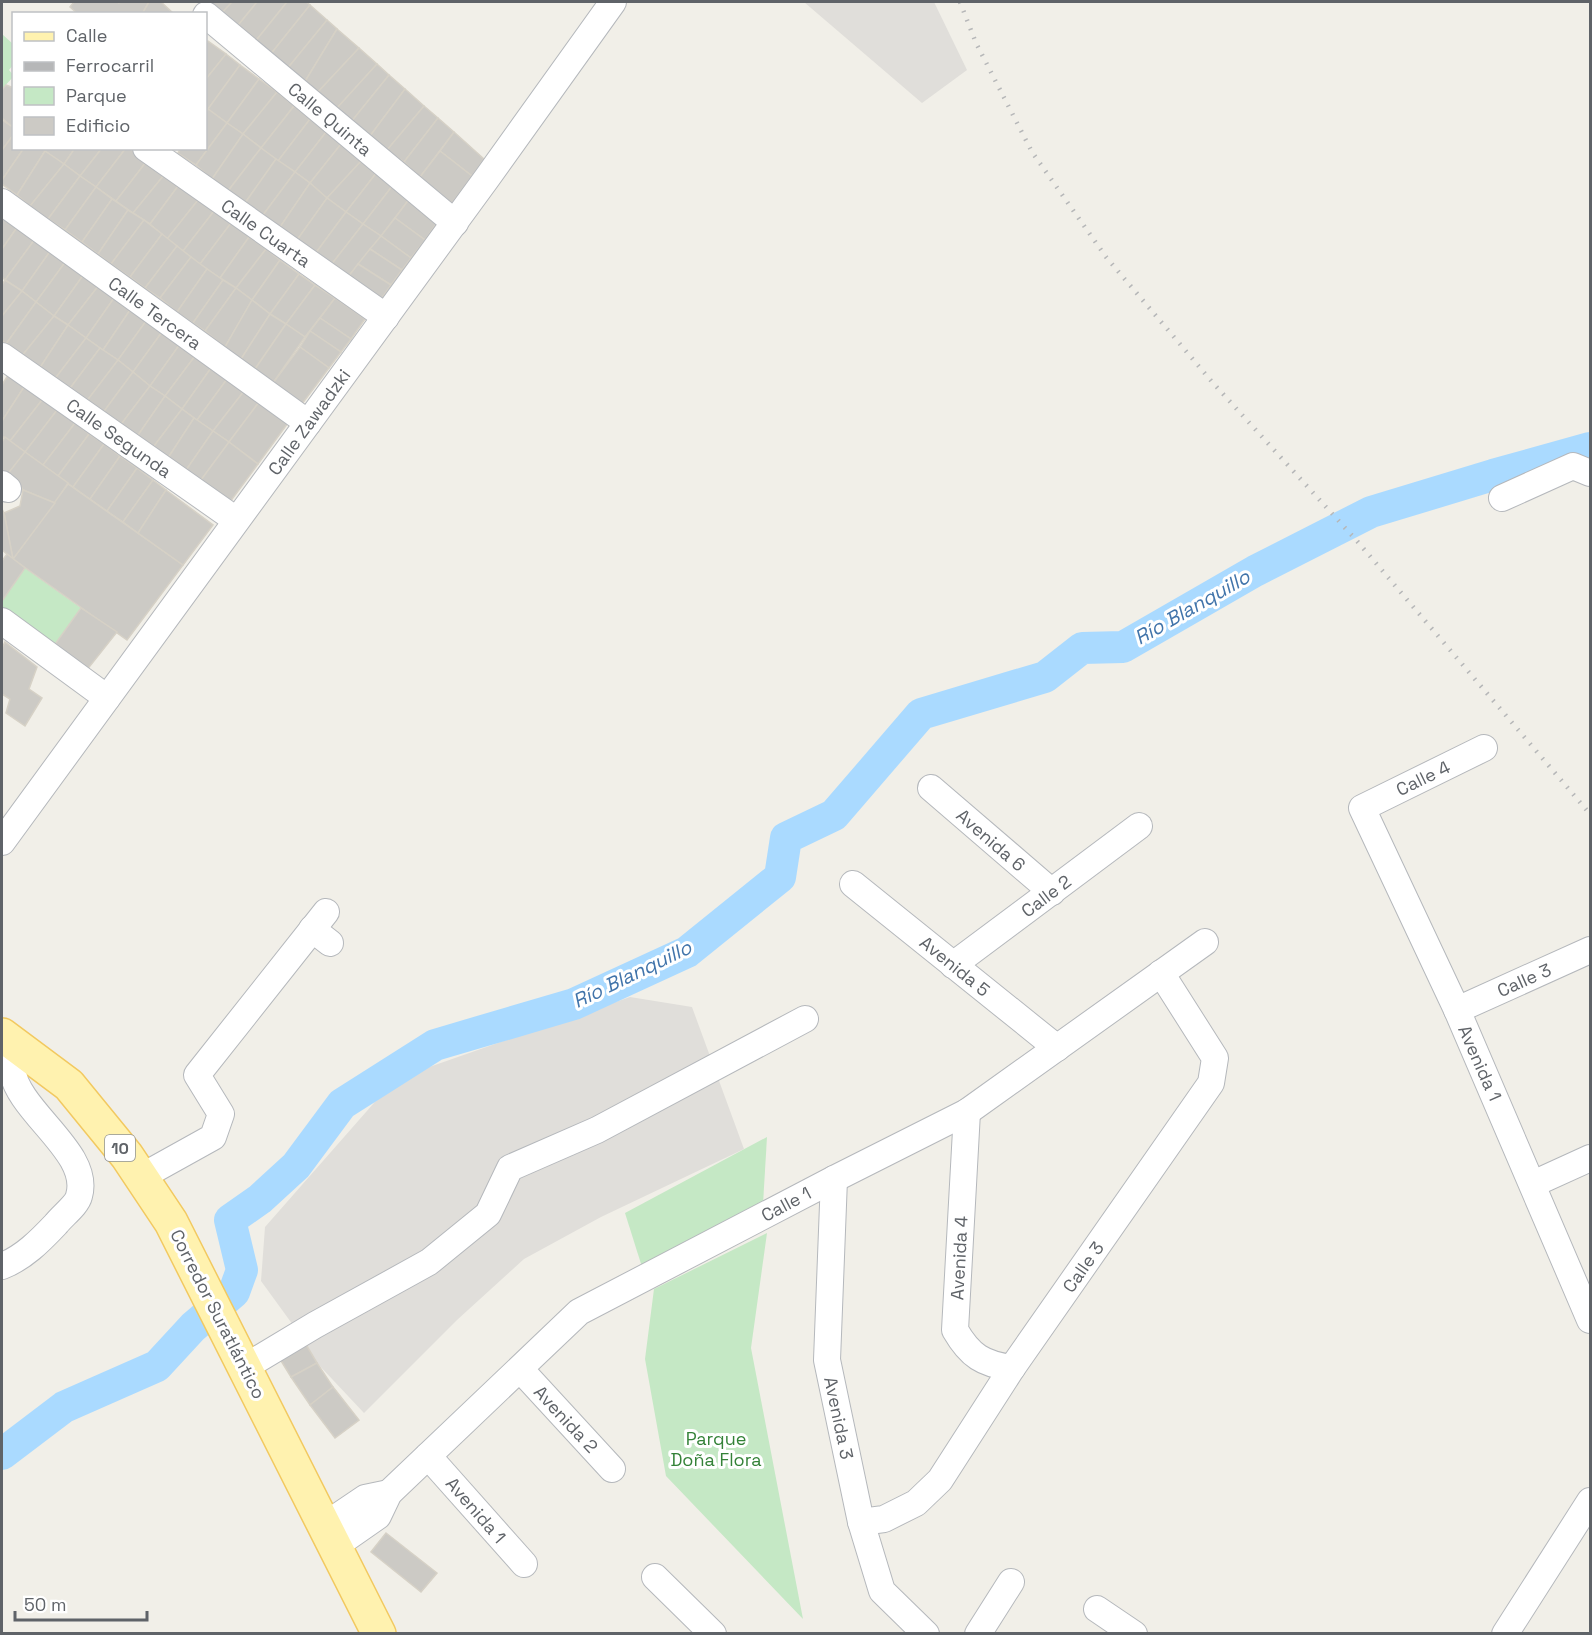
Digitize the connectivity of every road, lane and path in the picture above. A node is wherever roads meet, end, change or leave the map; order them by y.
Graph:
1 (189, 2) edge
2 (613, 2) edge
3 (202, 12) edge
4 (207, 16) edge
5 (149, 150) edge
6 (2, 202) edge
7 (455, 223) junction
8 (386, 317) junction
9 (2, 356) edge
10 (308, 423) junction
11 (1590, 473) edge
12 (1502, 498) dead end
13 (236, 520) junction
14 (2, 621) edge
15 (107, 698) junction
16 (1484, 748) dead end
17 (931, 788) dead end
18 (1362, 808) joint
19 (1140, 826) dead end
20 (2, 842) edge
21 (853, 884) dead end
22 (1052, 892) junction
23 (322, 928) dead end
24 (1204, 942) dead end
25 (1590, 950) edge
26 (953, 965) junction
27 (1161, 973) junction
28 (1457, 1010) junction
29 (805, 1019) dead end
30 (10, 1041) edge
31 (1057, 1048) junction
32 (967, 1112) junction
33 (1590, 1158) edge
34 (141, 1177) junction
35 (834, 1179) junction
36 (1533, 1184) junction
37 (2, 1266) edge
38 (1590, 1320) edge
39 (238, 1354) junction
40 (1012, 1368) junction
41 (520, 1369) junction
42 (428, 1456) junction
43 (612, 1469) dead end
44 (1590, 1501) edge
45 (861, 1522) junction
46 (330, 1535) junction
47 (524, 1564) dead end
48 (654, 1577) dead end
49 (1011, 1582) dead end
50 (1097, 1609) dead end
51 (379, 1634) edge
52 (713, 1634) edge
53 (926, 1634) edge
54 (978, 1634) edge
55 (1134, 1634) edge
56 (1505, 1634) edge

1 - 3 street, Calle Quinta
2 - 7 street, Calle Zawadzki
4 - 7 street, Calle Quinta
5 - 8 street, Calle Cuarta
6 - 10 street, Calle Tercera
7 - 8 street, Calle Zawadzki
8 - 10 street, Calle Zawadzki
9 - 13 street, Calle Segunda
10 - 13 street, Calle Zawadzki
11 - 12 street
13 - 15 street, Calle Zawadzki
14 - 15 street
15 - 20 street, Calle Zawadzki
16 - 18 street, Calle 4
17 - 22 street, Avenida 6
18 - 28 street, Avenida 1
19 - 22 street, Calle 2
21 - 26 street, Avenida 5
22 - 26 street, Calle 2
23 - 34 street
24 - 27 street, Calle 1
25 - 28 street, Calle 3
26 - 31 street, Avenida 5
27 - 31 street, Calle 1
27 - 40 street, Calle 3
28 - 36 street, Avenida 1
29 - 39 street
30 - 34 main road, Corredor Suratlántico / 10
30 - 37 street
31 - 32 street, Calle 1
32 - 35 street, Calle 1
32 - 40 street, Avenida 4
33 - 36 street
34 - 39 main road, Corredor Suratlántico / 10
35 - 41 street, Calle 1
35 - 45 street, Avenida 3
36 - 38 street, Avenida 1
39 - 46 main road, Corredor Suratlántico / 10
40 - 45 street, Calle 3
41 - 42 street, Calle 1
41 - 43 street, Avenida 2
42 - 46 street, Calle 1
42 - 47 street, Avenida 1
44 - 56 street
45 - 53 street, Avenida 3
46 - 51 main road, Corredor Suratlántico / 10
48 - 52 street
49 - 54 street
50 - 55 street

